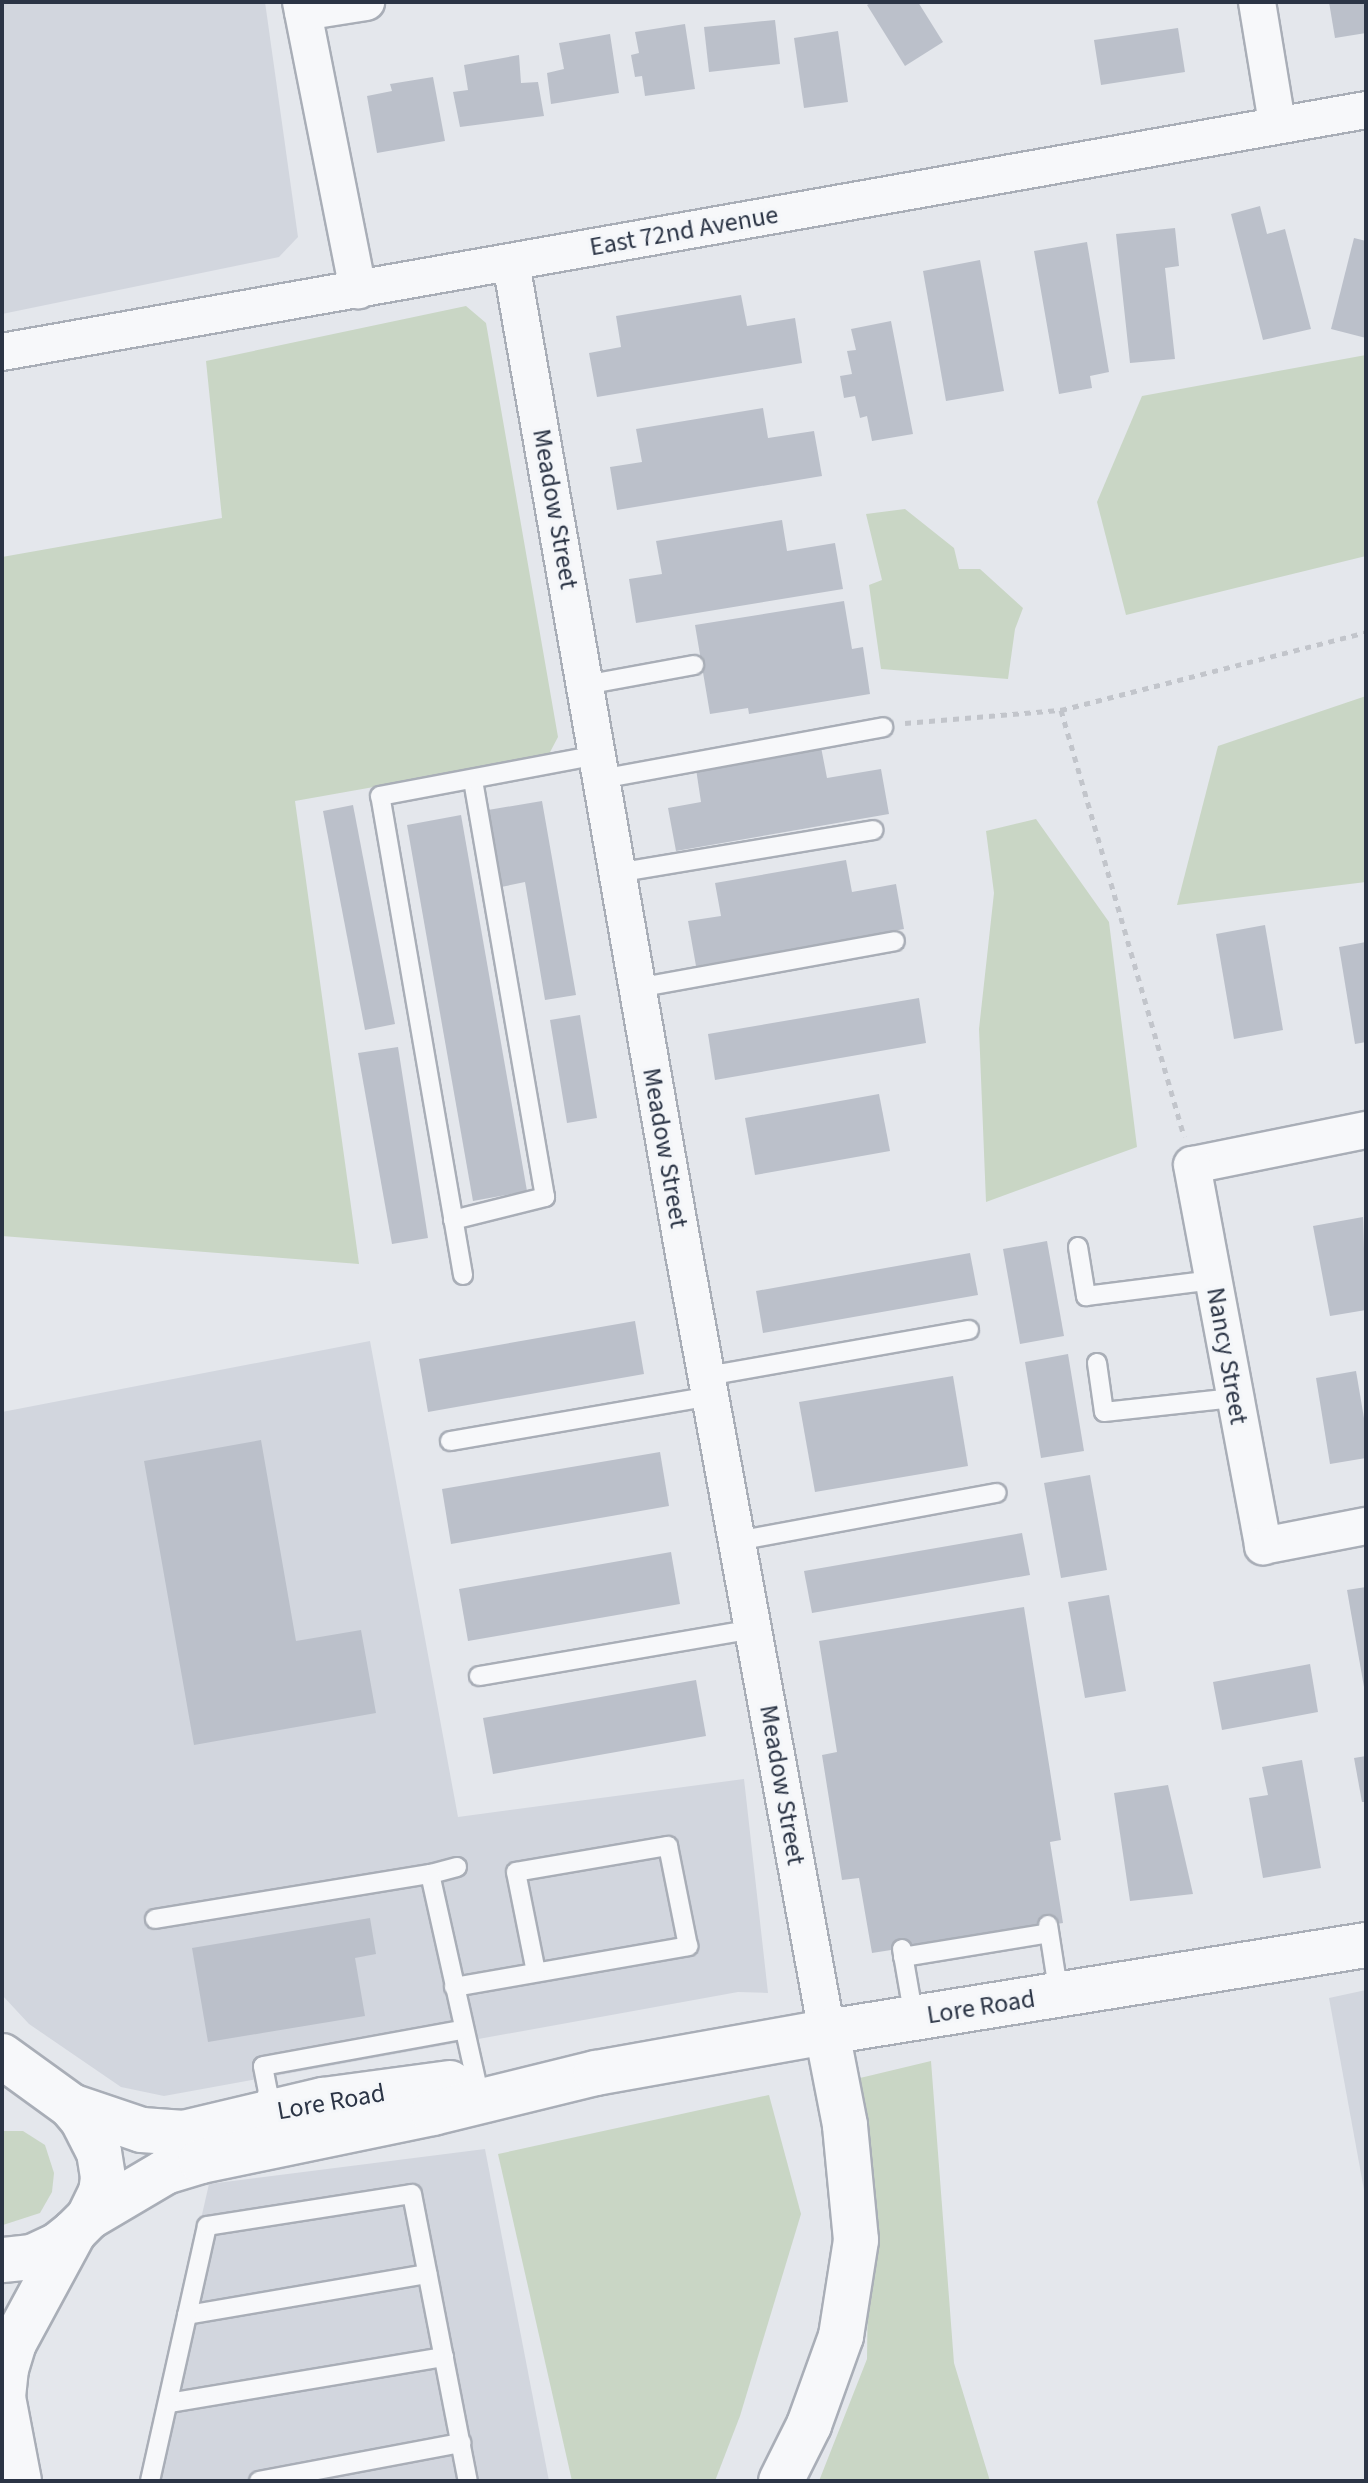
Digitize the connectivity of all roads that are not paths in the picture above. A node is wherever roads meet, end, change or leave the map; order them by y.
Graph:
1 (366, 2) edge
2 (1257, 2) edge
3 (302, 7) edge
4 (1366, 110) edge
5 (1277, 123) junction
6 (511, 263) junction
7 (358, 290) junction
8 (2, 352) edge
9 (694, 665) dead end
10 (585, 685) junction
11 (883, 727) dead end
12 (599, 767) junction
13 (473, 779) junction
14 (873, 830) dead end
15 (617, 873) junction
16 (895, 941) dead end
17 (637, 988) junction
18 (1366, 1130) edge
19 (453, 1220) junction
20 (1078, 1247) dead end
21 (463, 1275) dead end
22 (1213, 1280) junction
23 (969, 1330) dead end
24 (1097, 1363) dead end
25 (708, 1386) junction
26 (1233, 1398) junction
27 (450, 1441) dead end
28 (997, 1493) dead end
29 (1366, 1526) edge
30 (737, 1541) junction
31 (753, 1629) junction
32 (479, 1676) dead end
33 (457, 1867) dead end
34 (430, 1874) junction
35 (155, 1919) dead end
36 (1366, 1945) edge
37 (536, 1972) junction
38 (454, 1987) junction
39 (1059, 1995) junction
40 (914, 2018) junction
41 (462, 2030) junction
42 (827, 2032) junction
43 (2, 2056) edge
44 (596, 2073) junction
45 (476, 2080) junction
46 (2, 2091) edge
47 (61, 2099) junction
48 (258, 2115) junction
49 (82, 2225) junction
50 (2, 2260) edge
51 (428, 2274) junction
52 (187, 2315) junction
53 (444, 2357) junction
54 (169, 2403) junction
55 (461, 2443) junction
56 (19, 2481) edge
57 (150, 2481) edge
58 (259, 2481) edge
59 (468, 2481) edge
60 (781, 2481) edge

1 - 3 street
2 - 5 street
3 - 7 street
4 - 5 street, East 72nd Avenue
5 - 6 street, East 72nd Avenue
6 - 7 street, East 72nd Avenue
6 - 10 street, Meadow Street
7 - 8 street, East 72nd Avenue
9 - 10 lane
10 - 12 street, Meadow Street
11 - 12 lane
12 - 13 lane
12 - 15 street, Meadow Street
13 - 19 lane
13 - 19 lane
14 - 15 lane
15 - 17 street, Meadow Street
16 - 17 lane
17 - 25 street, Meadow Street
18 - 22 street, Nancy Street
19 - 21 lane
20 - 22 lane
22 - 26 street, Nancy Street
23 - 25 lane
24 - 26 lane
25 - 27 lane
25 - 30 street, Meadow Street
26 - 29 street, Nancy Street
28 - 30 lane
30 - 31 street, Meadow Street
31 - 32 lane
31 - 42 street, Meadow Street
33 - 34 lane
34 - 35 lane
34 - 38 lane
36 - 39 street, Lore Road
37 - 37 lane
37 - 38 lane
38 - 41 lane
39 - 40 street, Lore Road
39 - 40 lane
40 - 42 street, Lore Road
41 - 45 lane
41 - 48 lane
42 - 44 street, Lore Road
42 - 60 street
43 - 47 street
44 - 45 street, Lore Road
44 - 49 street, Lore Road
45 - 48 street, Lore Road
46 - 47 street
47 - 48 street, Lore Road
47 - 49 street
49 - 50 street, Lore Road
49 - 56 street
51 - 52 lane
51 - 52 lane
51 - 53 lane
52 - 54 lane
53 - 54 lane
53 - 55 lane
54 - 57 lane
55 - 58 lane
55 - 59 lane

